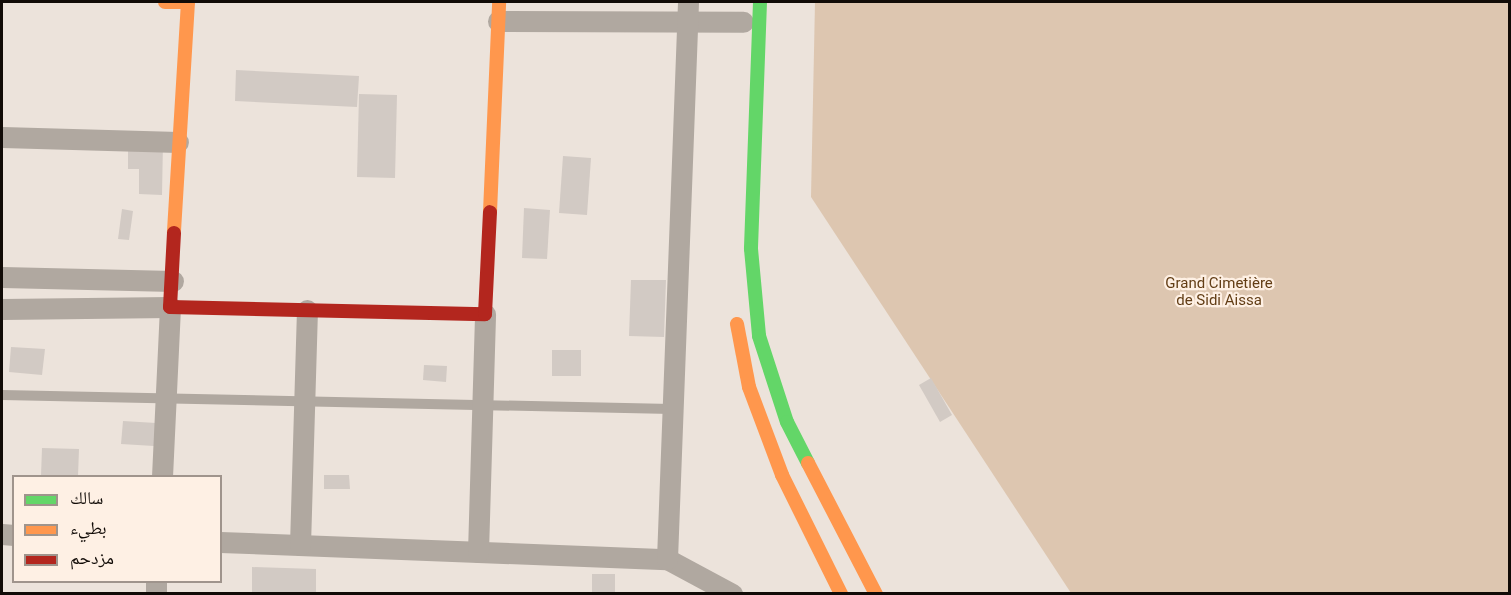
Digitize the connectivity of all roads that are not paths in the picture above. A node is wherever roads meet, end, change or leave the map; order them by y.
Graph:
1 (165, 2) edge
2 (188, 2) edge
3 (760, 2) edge
4 (499, 11) edge
5 (688, 12) edge
6 (743, 22) dead end
7 (2, 137) edge
8 (178, 142) junction
9 (2, 277) edge
10 (173, 281) junction
11 (170, 307) junction
12 (2, 309) edge
13 (307, 310) junction
14 (735, 311) dead end
15 (486, 314) junction
16 (2, 395) edge
17 (166, 399) junction
18 (304, 402) junction
19 (482, 406) junction
20 (672, 409) junction
21 (162, 475) edge
22 (222, 542) edge
23 (300, 545) junction
24 (478, 552) junction
25 (667, 559) junction
26 (732, 594) edge
27 (841, 594) edge
28 (876, 594) edge

1 - 2 street
2 - 8 street
3 - 28 street
4 - 5 street
4 - 15 street
5 - 6 street
5 - 20 street
7 - 8 street
8 - 10 street
9 - 10 street
10 - 11 street
11 - 12 street
11 - 13 street
11 - 17 street
13 - 15 street
13 - 18 street
14 - 27 street
15 - 19 street
16 - 17 lane
17 - 18 lane
17 - 21 street
18 - 19 lane
18 - 23 street
19 - 20 lane
19 - 24 street
20 - 25 street
22 - 23 street
23 - 24 street
24 - 25 street
25 - 26 street

